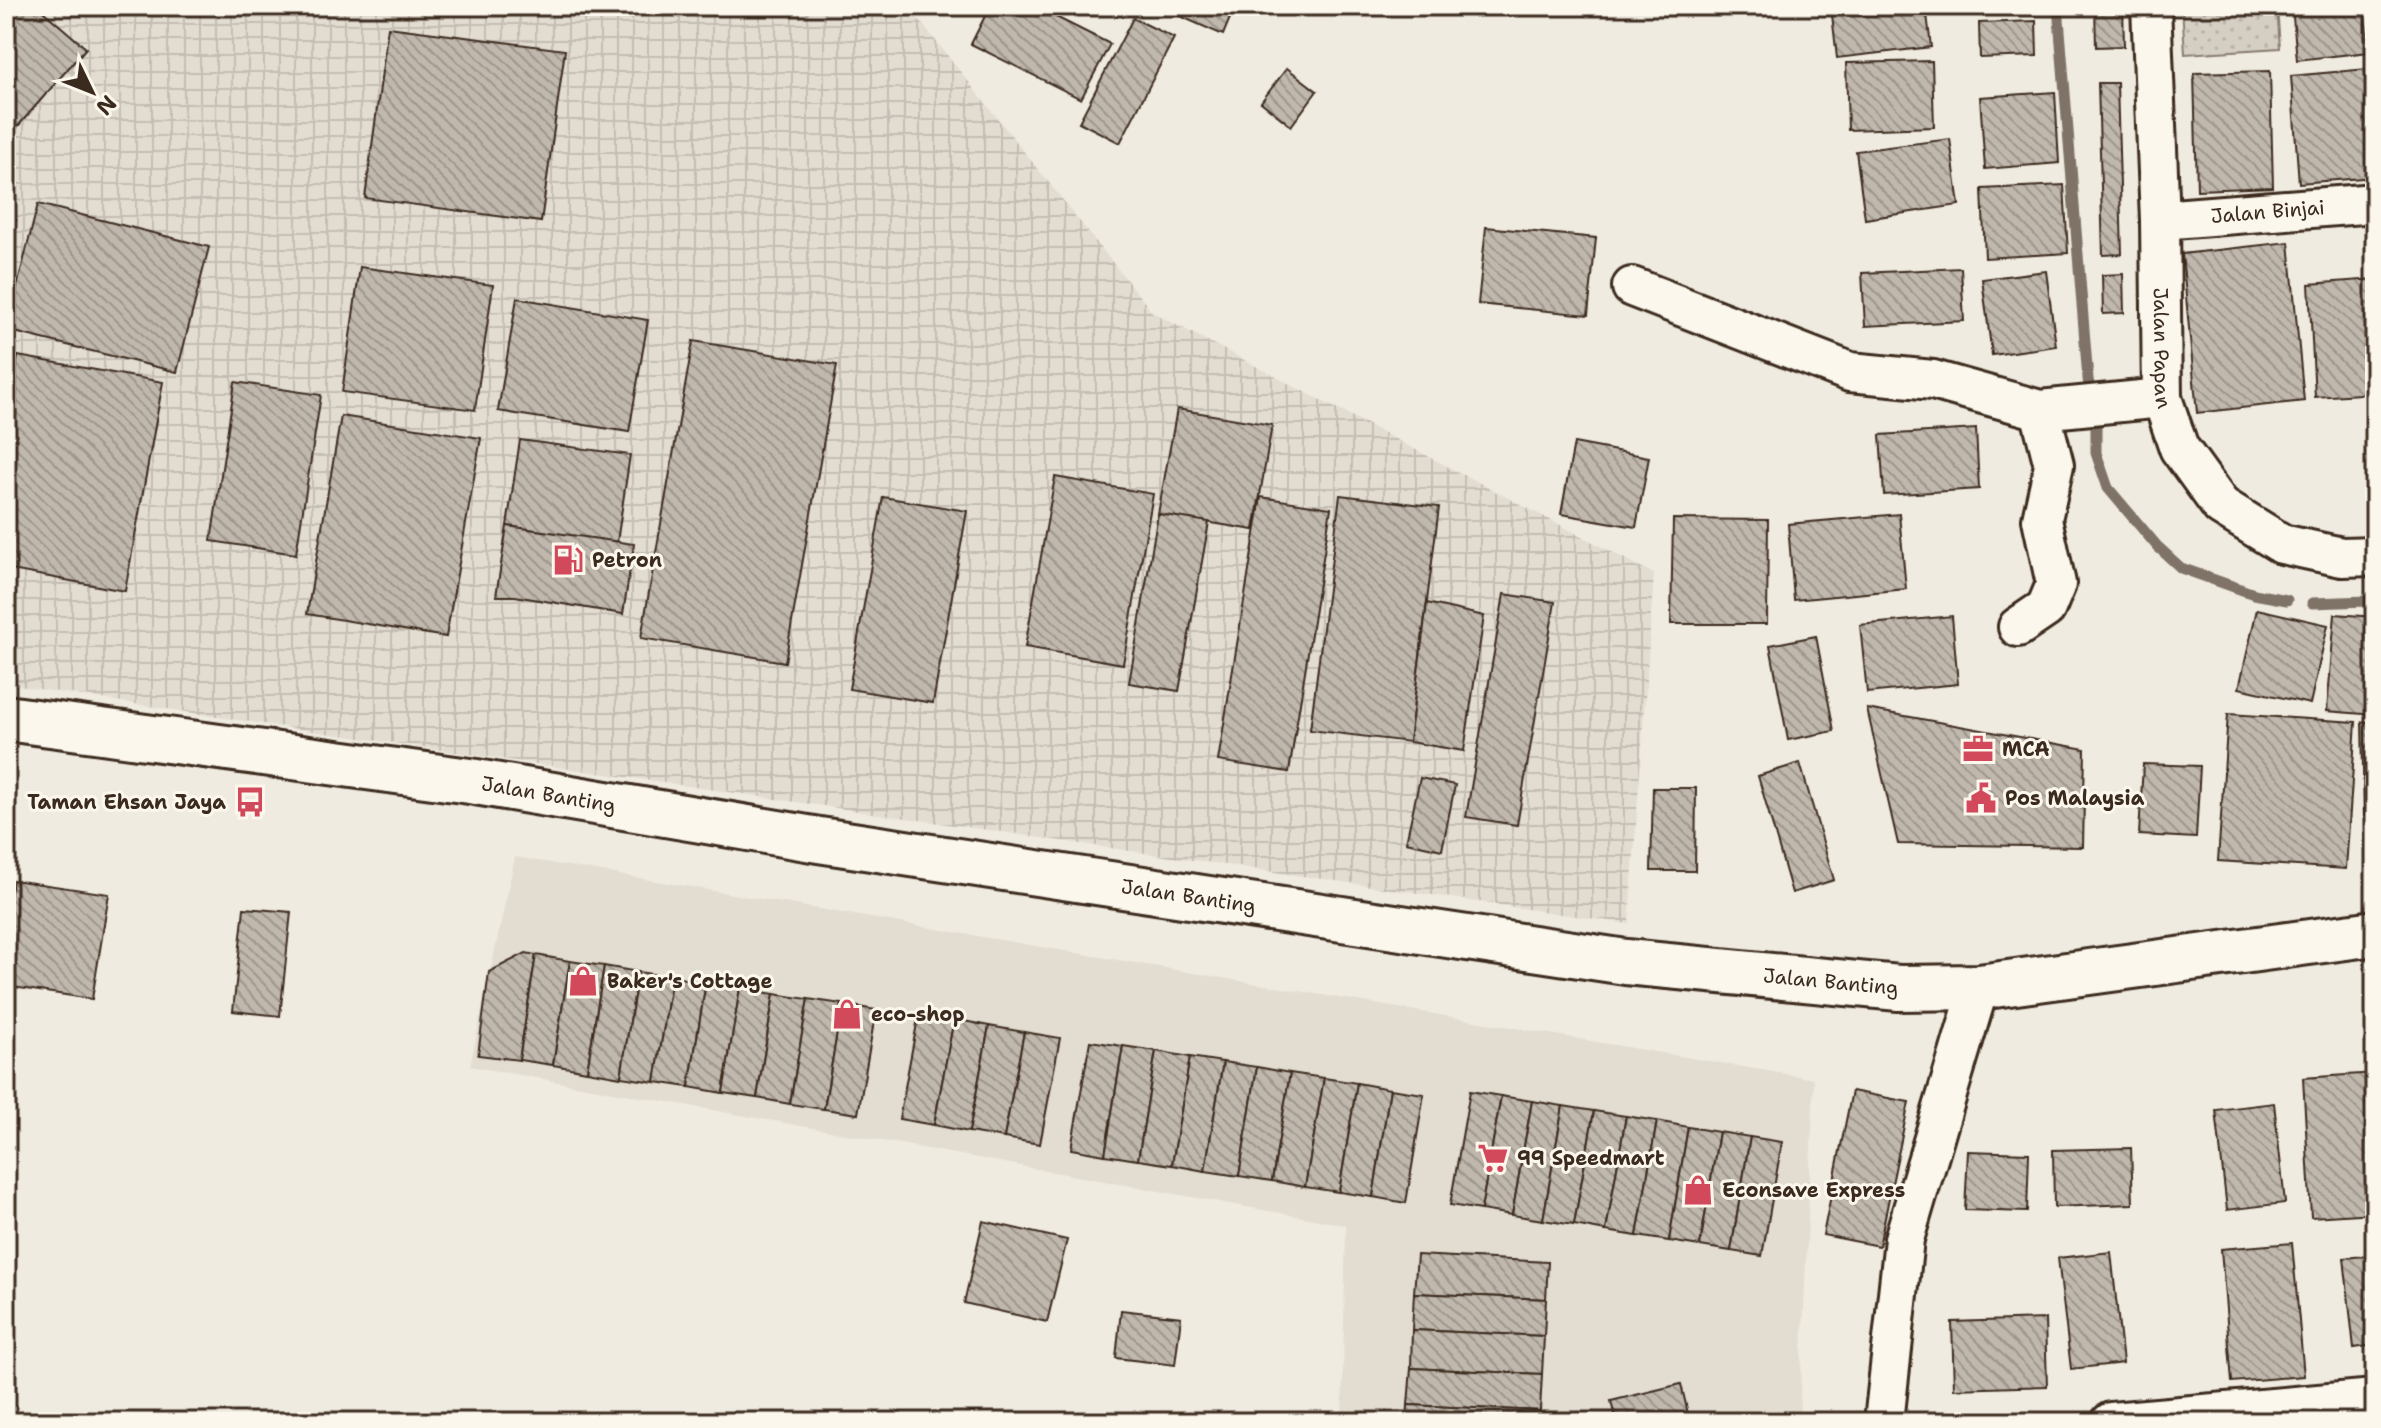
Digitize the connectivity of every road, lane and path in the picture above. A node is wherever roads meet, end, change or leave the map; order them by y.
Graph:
1 (2151, 6) edge
2 (2375, 203) edge
3 (2160, 220) junction
4 (1632, 287) dead end
5 (2162, 398) junction
6 (2054, 409) junction
7 (2375, 556) edge
8 (2018, 627) dead end
9 (6, 718) edge
10 (2375, 933) edge
11 (1979, 987) junction
12 (2375, 1399) edge
13 (1884, 1422) edge
14 (2111, 1422) edge

1 - 3 street, Jalan Papan
2 - 3 street, Jalan Binjai
3 - 5 street, Jalan Papan
4 - 6 street
5 - 6 street
5 - 7 street, Jalan Papan
6 - 8 street
9 - 11 main road, Jalan Banting
10 - 11 main road, Jalan Banting
11 - 13 street
12 - 14 street

